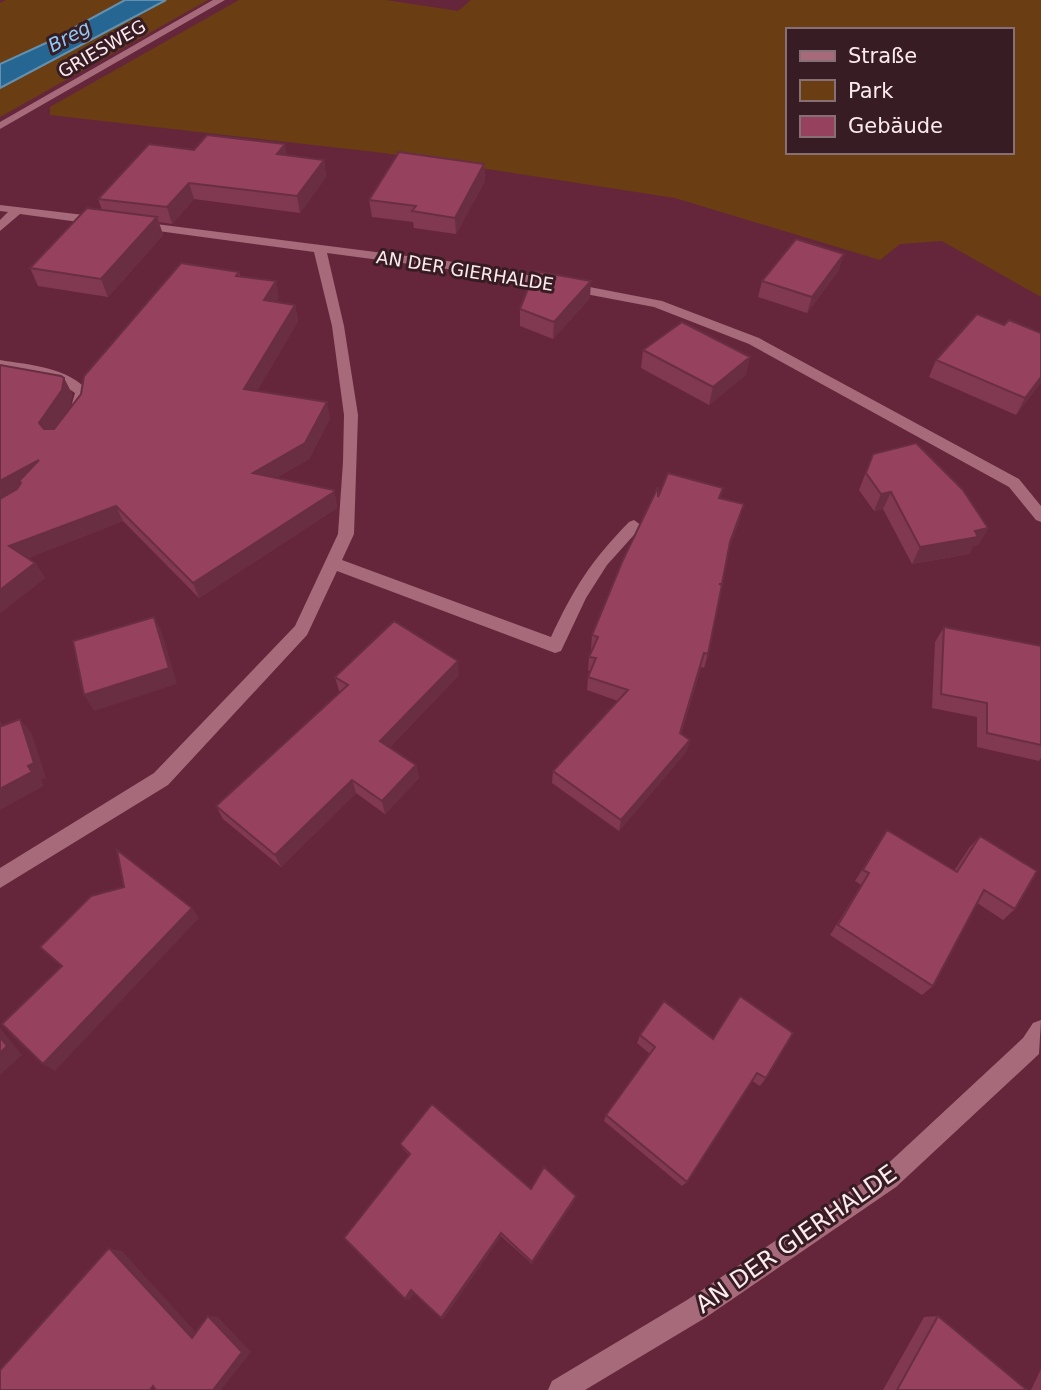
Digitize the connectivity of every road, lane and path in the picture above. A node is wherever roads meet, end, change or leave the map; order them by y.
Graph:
1 (220, 0) edge
2 (0, 127) edge
3 (0, 208) edge
4 (16, 211) junction
5 (0, 227) edge
6 (320, 250) junction
7 (0, 364) edge
8 (72, 419) edge
9 (1041, 516) edge
10 (634, 526) dead end
11 (332, 563) junction
12 (0, 879) edge
13 (1041, 1031) edge
14 (561, 1390) edge

1 - 2 street, GRIESWEG
3 - 4 street, AN DER GIERHALDE
4 - 5 street
4 - 6 street, AN DER GIERHALDE
6 - 9 street, AN DER GIERHALDE
6 - 11 street
7 - 8 street
10 - 11 street
11 - 12 street
13 - 14 street, AN DER GIERHALDE

